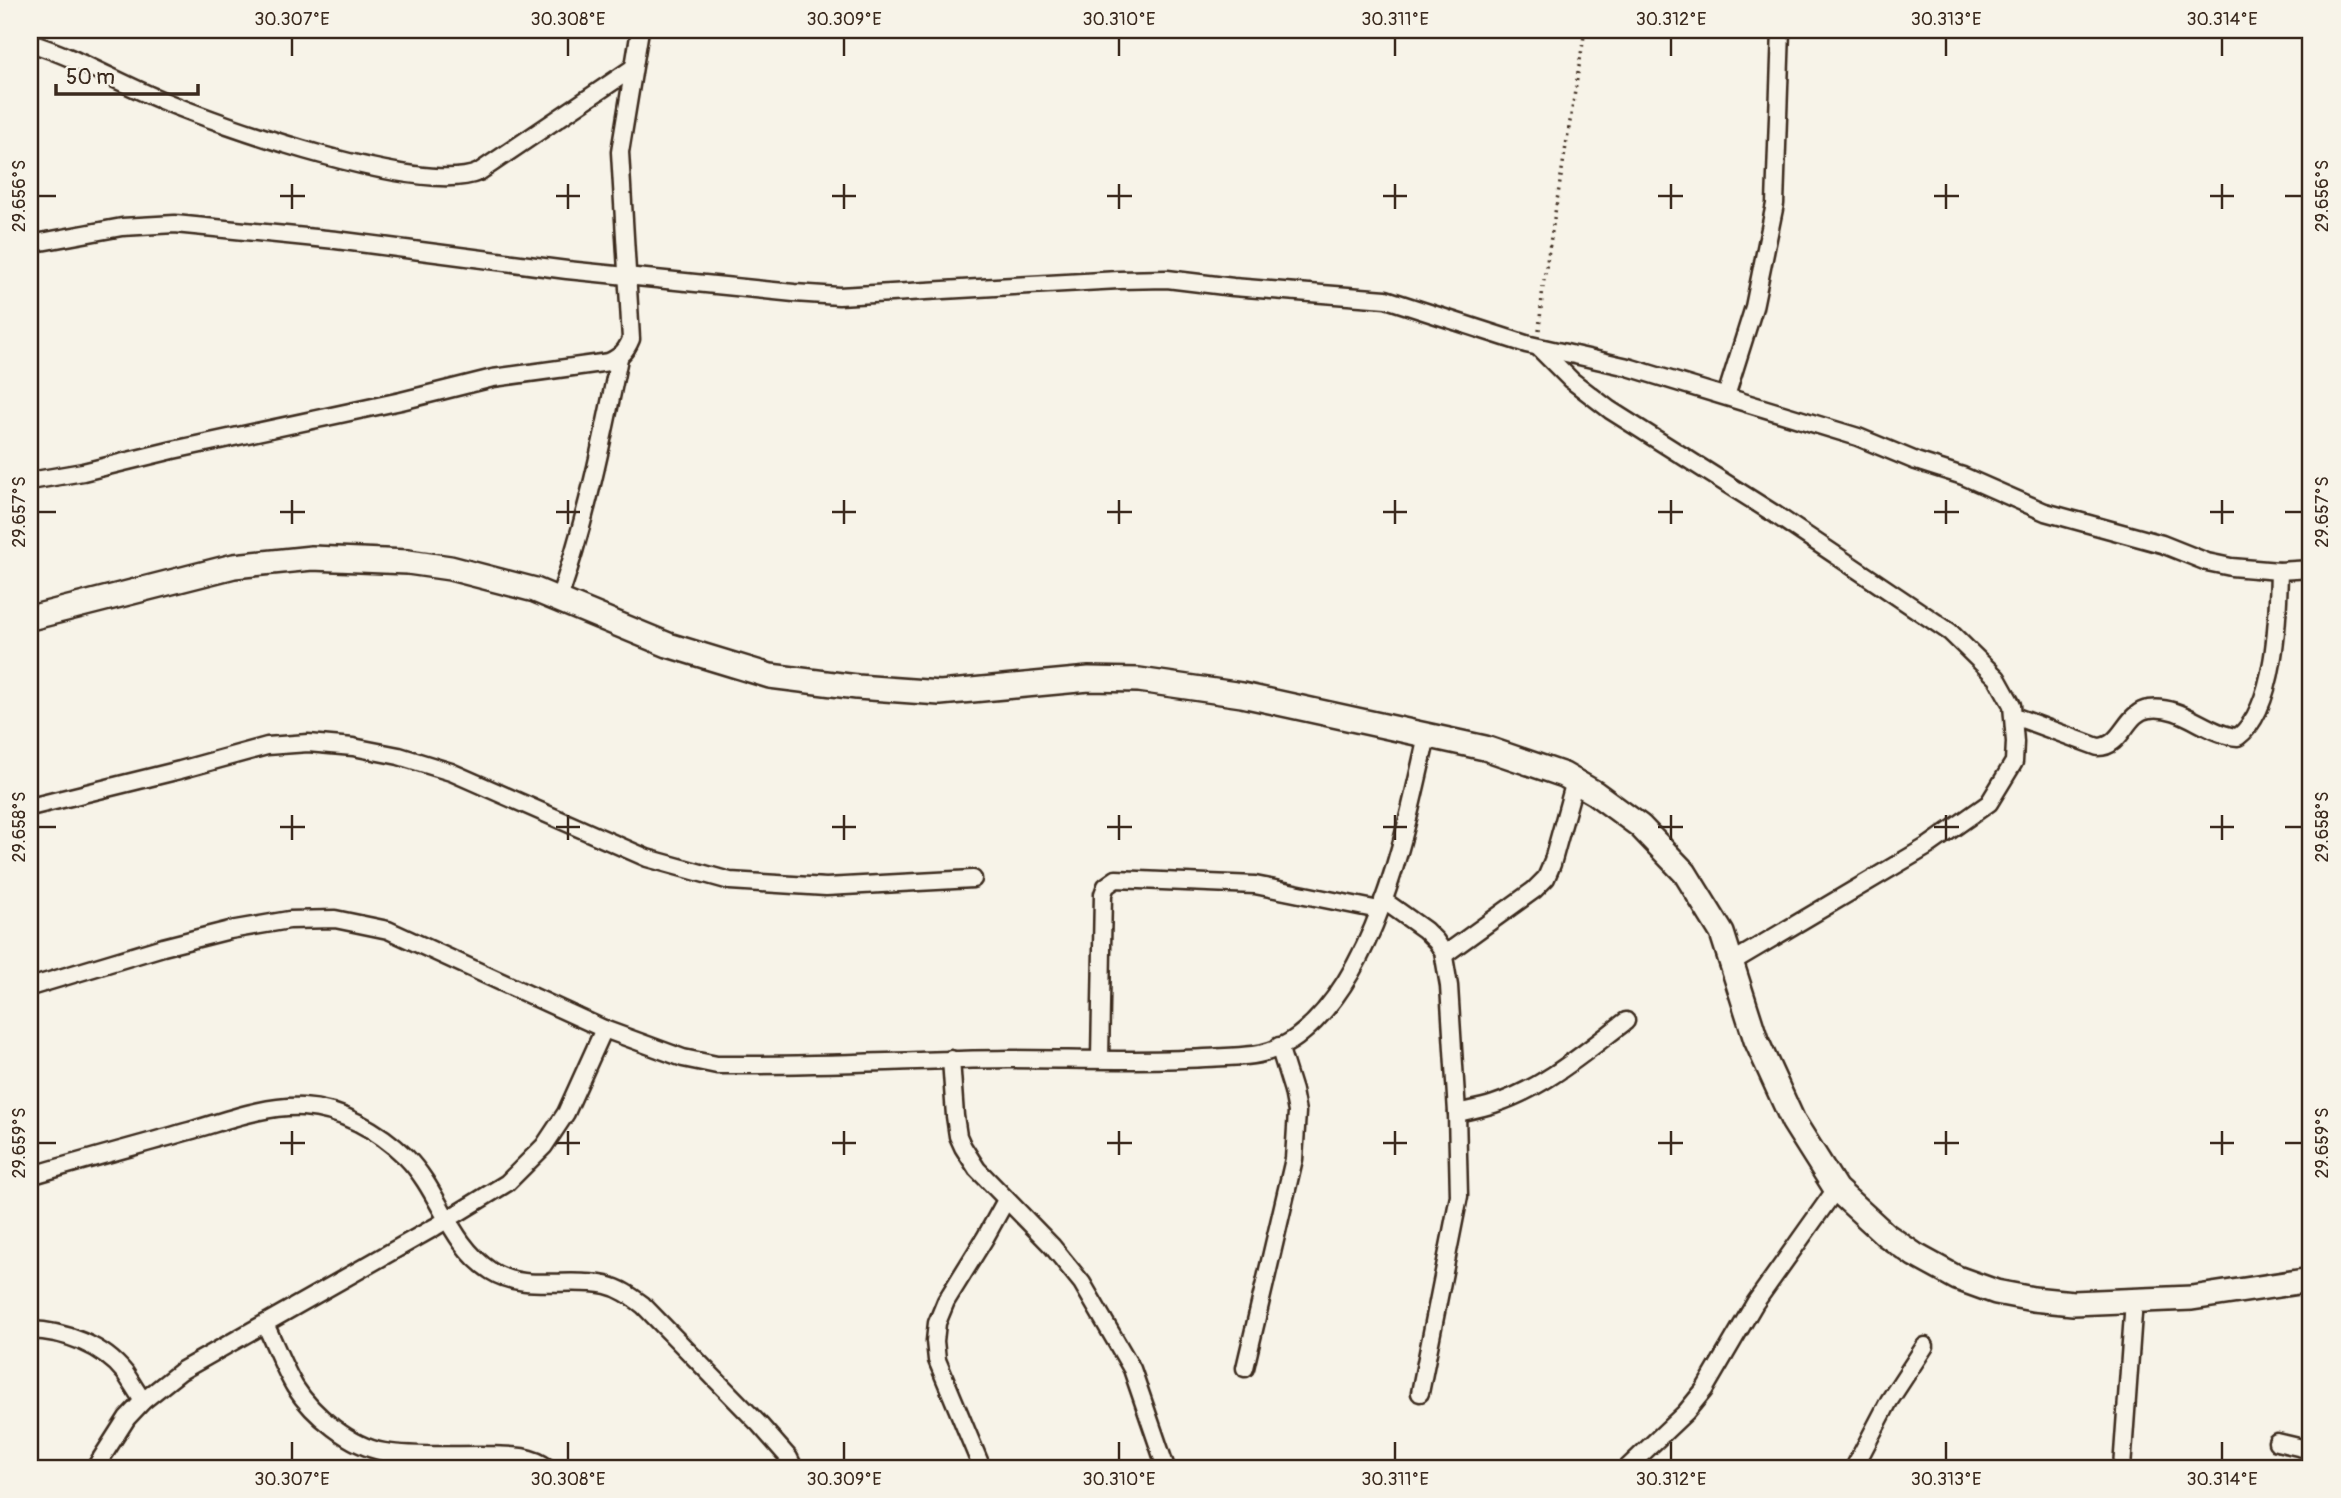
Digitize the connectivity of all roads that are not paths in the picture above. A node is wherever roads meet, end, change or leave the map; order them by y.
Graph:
1 (640, 30) edge
2 (1781, 30) edge
3 (30, 43) edge
4 (633, 68) junction
5 (30, 244) edge
6 (627, 276) junction
7 (1537, 346) junction
8 (619, 358) junction
9 (1726, 396) junction
10 (30, 481) edge
11 (2311, 569) edge
12 (2279, 571) junction
13 (559, 599) junction
14 (30, 618) edge
15 (2014, 716) junction
16 (1427, 736) junction
17 (1575, 781) junction
18 (30, 807) edge
19 (973, 879) dead end
20 (1381, 905) junction
21 (1444, 955) junction
22 (1732, 962) junction
23 (30, 987) edge
24 (1626, 1021) dead end
25 (604, 1029) junction
26 (1279, 1046) junction
27 (951, 1059) junction
28 (1100, 1059) junction
29 (1457, 1113) junction
30 (30, 1175) edge
31 (1836, 1188) junction
32 (1006, 1200) junction
33 (446, 1221) junction
34 (2311, 1280) edge
35 (2134, 1300) junction
36 (265, 1324) junction
37 (30, 1330) edge
38 (1925, 1346) dead end
39 (1245, 1368) dead end
40 (1420, 1393) dead end
41 (143, 1401) junction
42 (2277, 1442) dead end
43 (2311, 1450) edge
44 (95, 1468) edge
45 (548, 1468) edge
46 (794, 1468) edge
47 (982, 1468) edge
48 (1166, 1468) edge
49 (1626, 1468) edge
50 (1854, 1468) edge
51 (2122, 1468) edge

1 - 4 street
2 - 9 street
3 - 4 street
4 - 6 street
5 - 6 street
6 - 7 street
6 - 8 street
7 - 9 street
7 - 15 street
8 - 10 street
8 - 13 street
9 - 12 street
11 - 12 street
12 - 15 street
13 - 14 street
13 - 16 street
15 - 22 street
16 - 17 street
16 - 20 street
17 - 21 street
17 - 22 street
18 - 19 street
20 - 21 street
20 - 26 street
20 - 28 street
21 - 29 street
22 - 31 street
23 - 25 street
24 - 29 street
25 - 27 street
25 - 33 street
26 - 28 street
26 - 39 street
27 - 28 street
27 - 32 street
29 - 40 street
30 - 33 street
31 - 35 street
31 - 49 street
32 - 47 street
32 - 48 street
33 - 36 street
33 - 46 street
34 - 35 street
35 - 51 street
36 - 41 street
36 - 45 street
37 - 41 street
38 - 50 street
41 - 44 street
42 - 43 street

